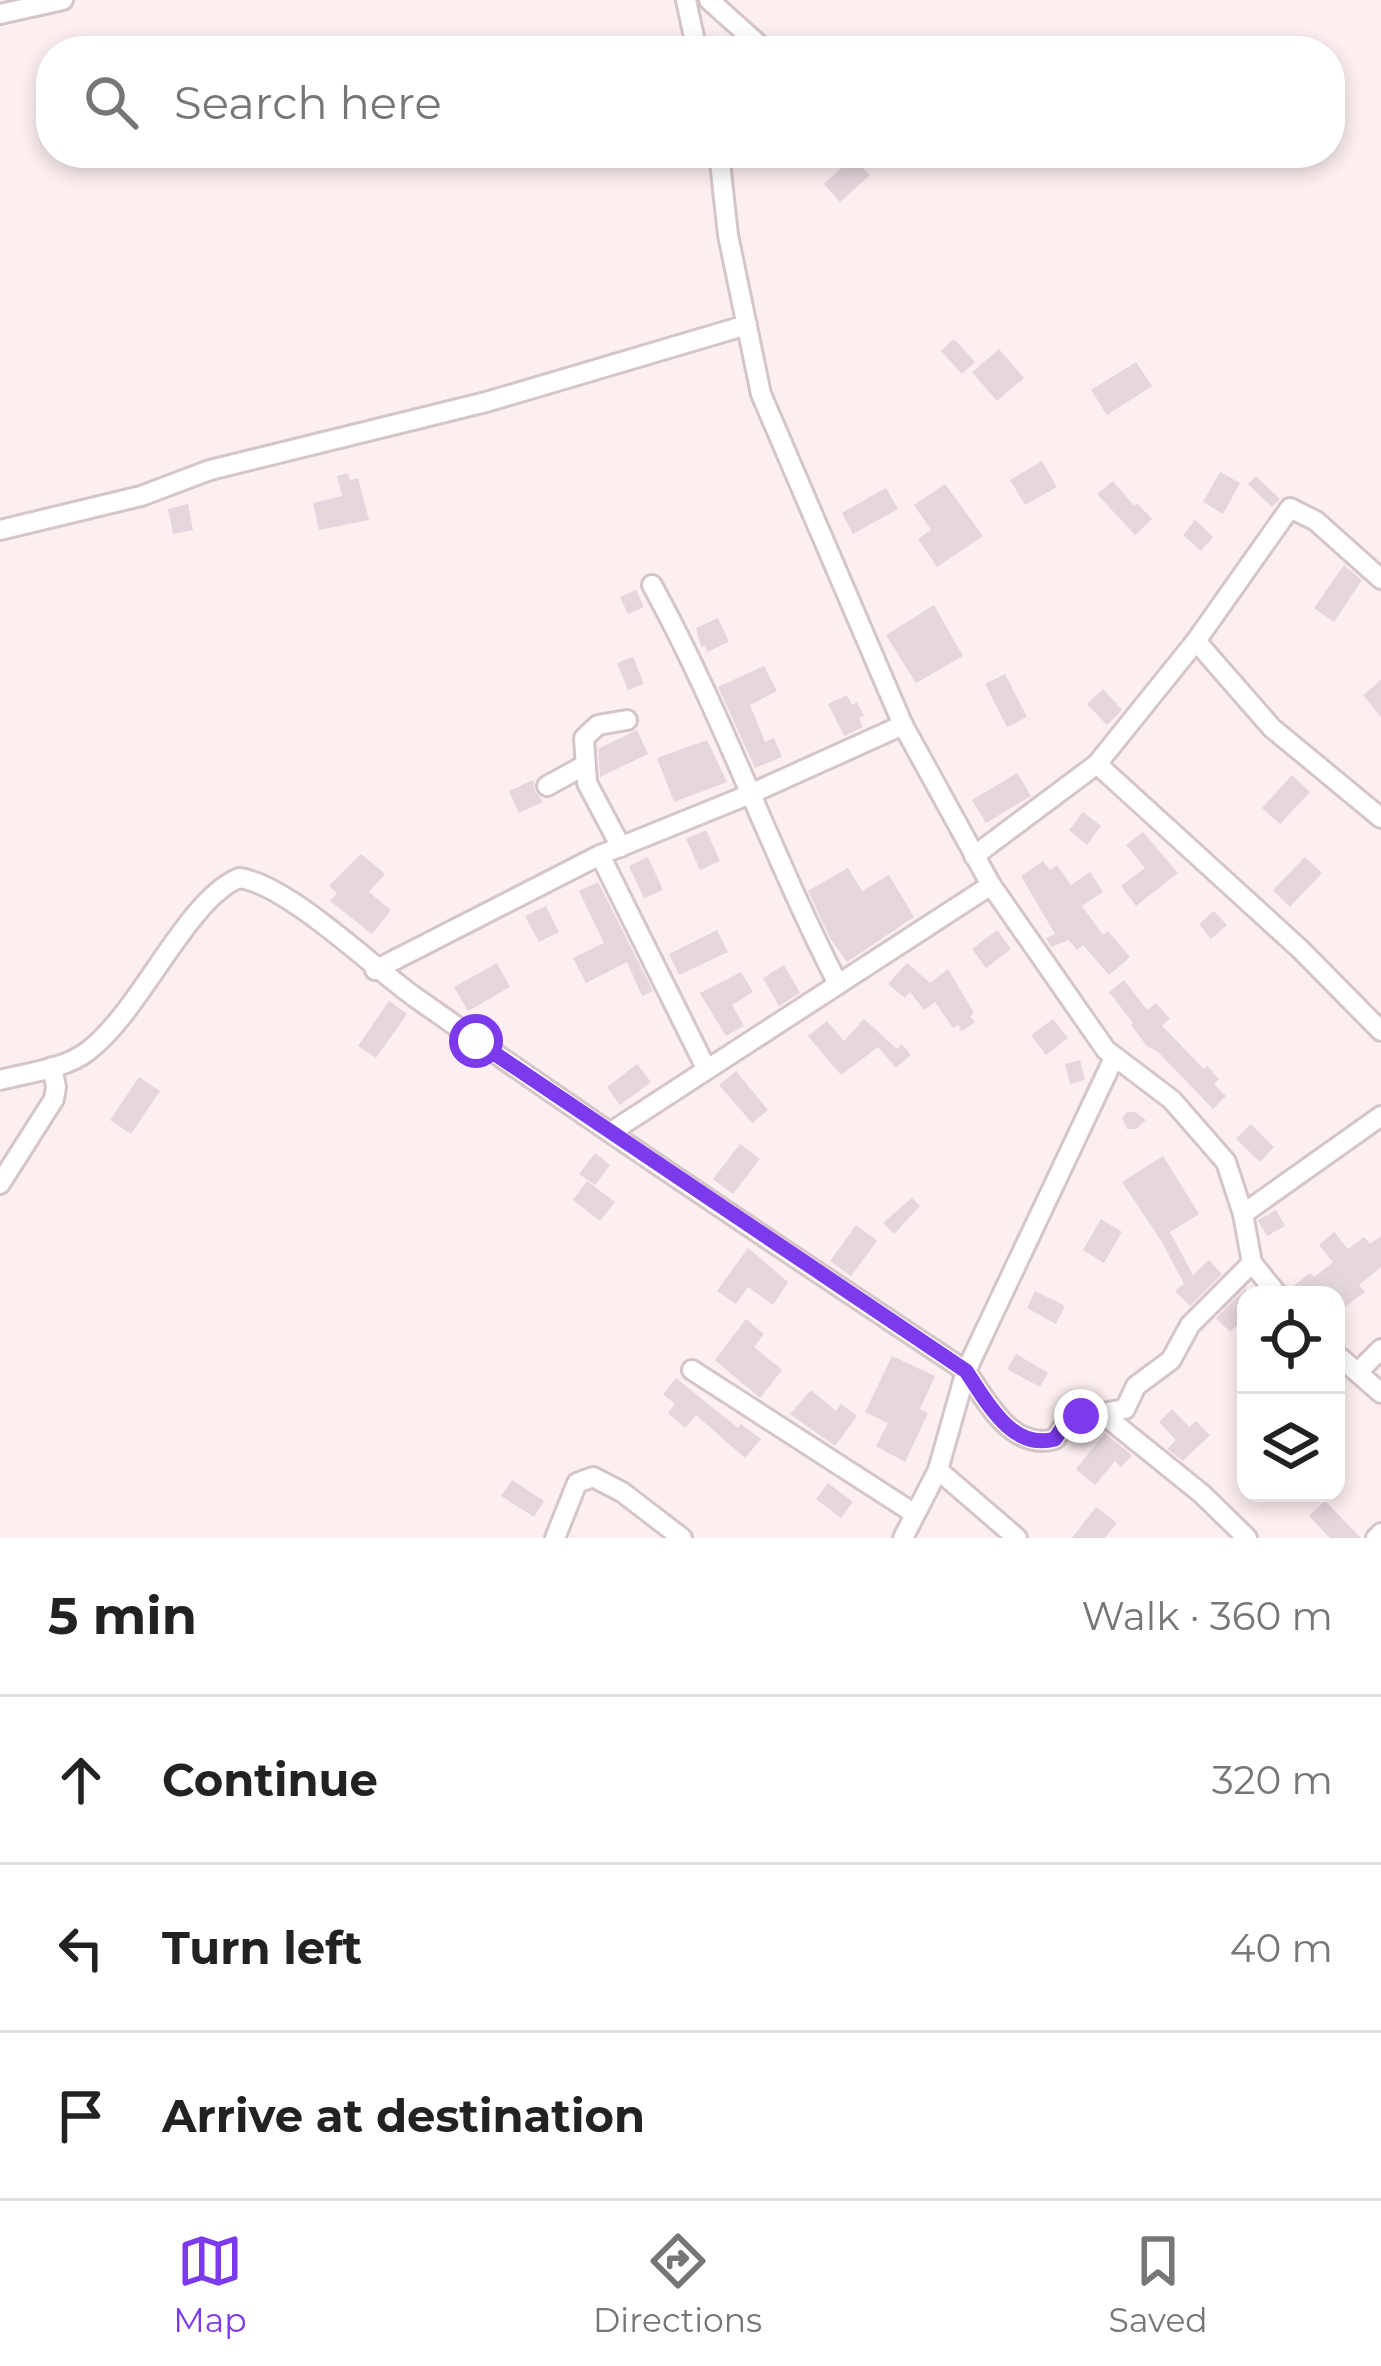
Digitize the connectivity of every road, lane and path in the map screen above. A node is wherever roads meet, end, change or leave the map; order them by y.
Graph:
1 (63, 0) edge
2 (686, 0) edge
3 (709, 0) edge
4 (0, 14) edge
5 (694, 36) edge
6 (749, 36) edge
7 (720, 168) edge
8 (747, 325) junction
9 (0, 530) edge
10 (1381, 579) edge
11 (652, 585) dead end
12 (1196, 641) junction
13 (627, 720) dead end
14 (902, 725) junction
15 (1097, 764) junction
16 (585, 765) junction
17 (547, 786) dead end
18 (748, 795) junction
19 (1381, 818) edge
20 (621, 848) junction
21 (600, 855) junction
22 (974, 856) junction
23 (991, 885) junction
24 (376, 970) junction
25 (838, 984) junction
26 (1381, 1031) edge
27 (1114, 1058) junction
28 (52, 1067) junction
29 (706, 1068) junction
30 (0, 1080) edge
31 (1381, 1116) edge
32 (610, 1132) junction
33 (0, 1184) edge
34 (1243, 1214) junction
35 (1252, 1263) junction
36 (1271, 1286) edge
37 (1381, 1349) edge
38 (1345, 1361) edge
39 (692, 1370) dead end
40 (966, 1371) junction
41 (1359, 1371) junction
42 (1381, 1393) edge
43 (1104, 1415) junction
44 (938, 1470) junction
45 (915, 1514) junction
46 (555, 1538) edge
47 (682, 1538) edge
48 (903, 1538) edge
49 (1017, 1538) edge
50 (1246, 1538) edge

1 - 4 street
2 - 5 street
3 - 6 street
7 - 8 street
8 - 9 street
8 - 14 street
10 - 12 street
11 - 18 street
12 - 15 street
12 - 19 street
13 - 16 street
14 - 18 street
14 - 22 street
15 - 22 street
15 - 26 street
16 - 17 street
16 - 20 street
18 - 20 street
18 - 25 street
20 - 21 street
21 - 24 street
21 - 29 street
22 - 23 street
23 - 25 street
23 - 27 street
24 - 28 street
24 - 32 street
25 - 29 street
27 - 34 street
27 - 40 street
28 - 30 street
28 - 33 street
29 - 32 street
31 - 34 street
32 - 40 street
34 - 35 street
35 - 36 street
35 - 43 street
37 - 41 street
38 - 41 street
39 - 45 street
40 - 43 street
40 - 44 street
41 - 42 street
43 - 50 street
44 - 45 street
44 - 49 street
45 - 48 street
46 - 47 street

